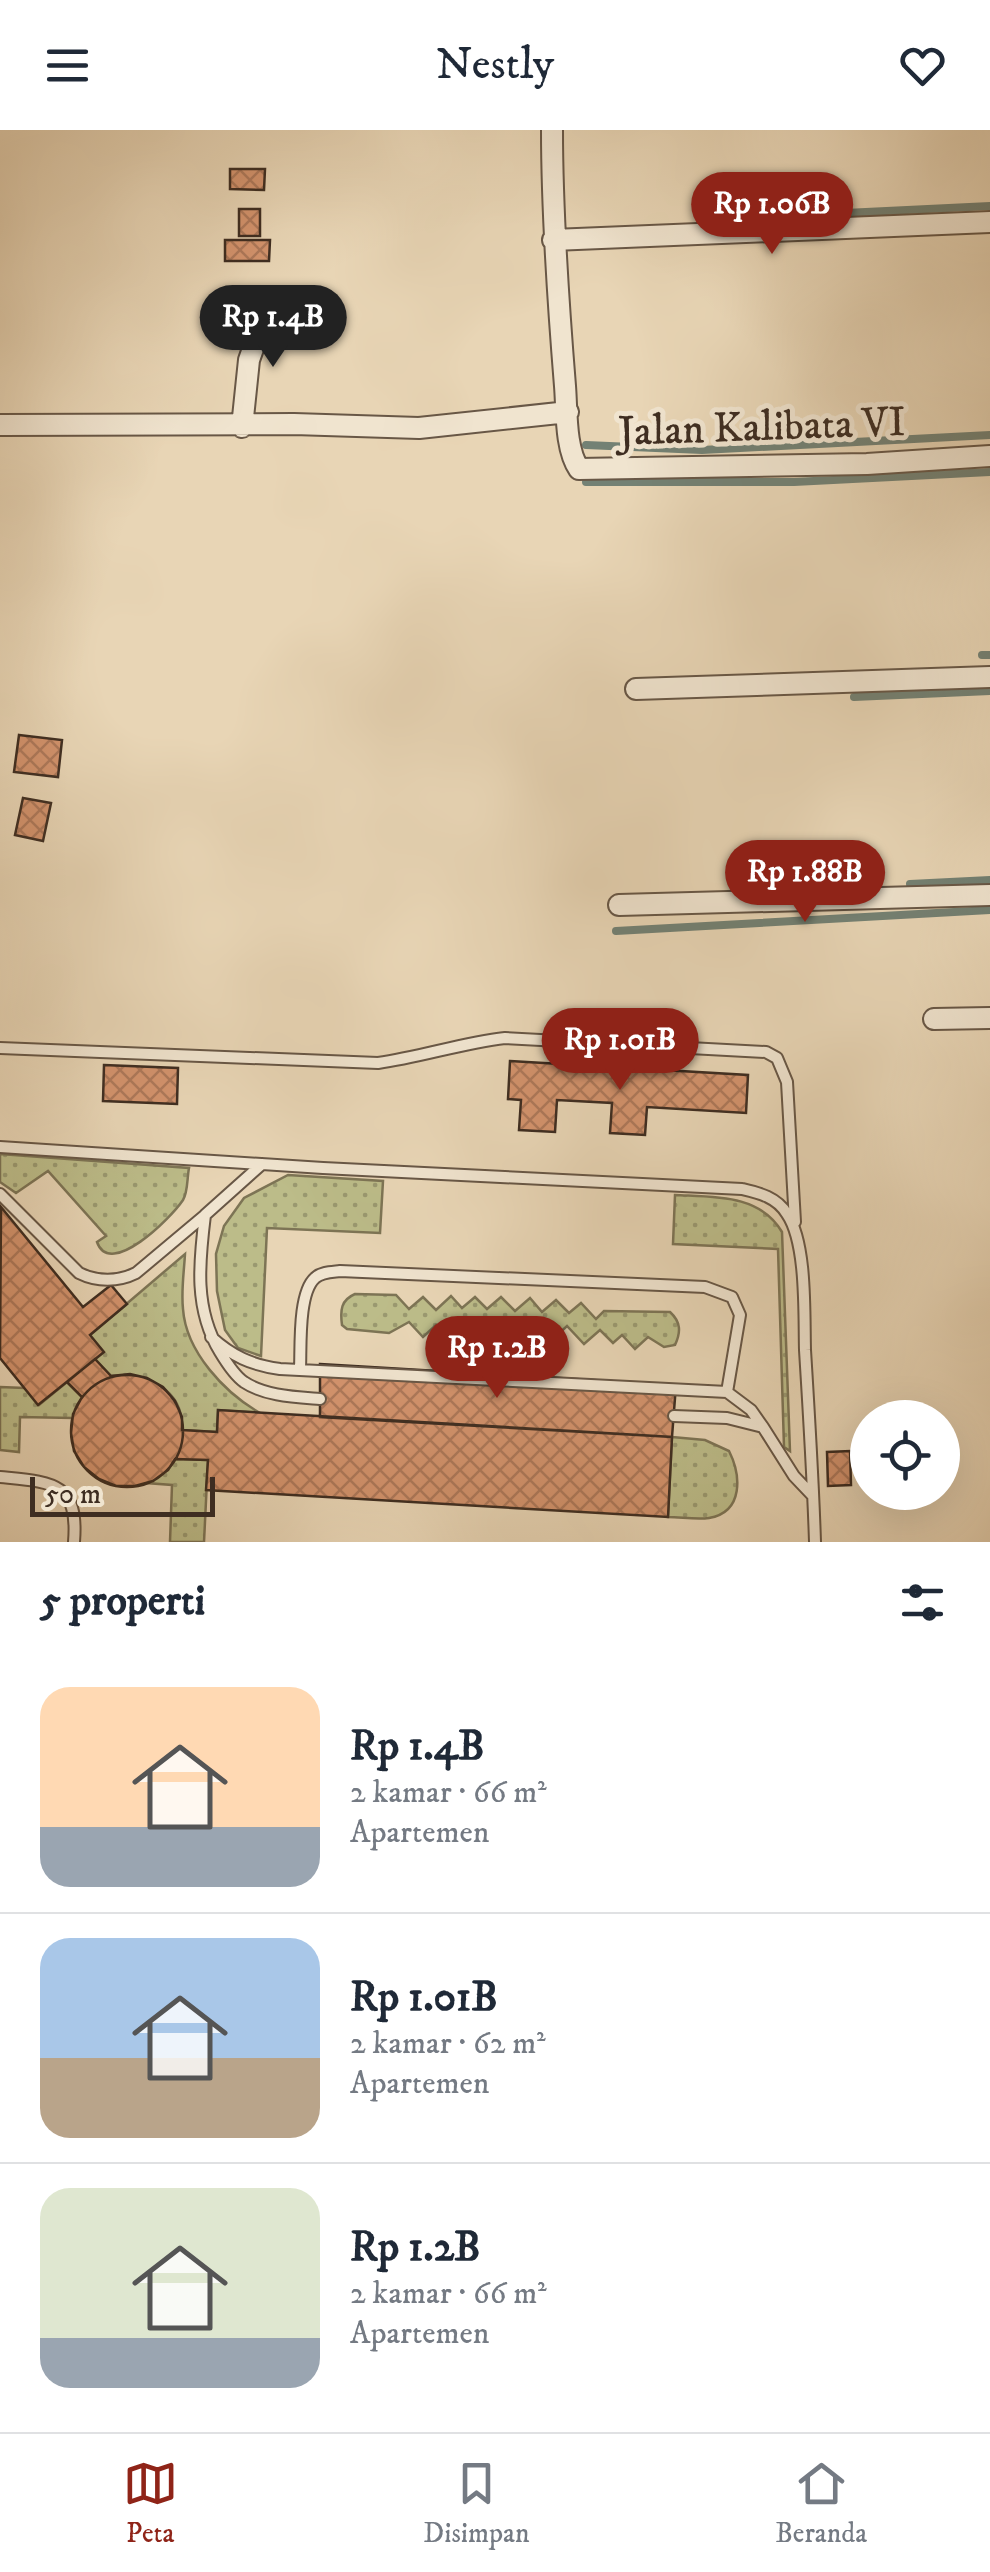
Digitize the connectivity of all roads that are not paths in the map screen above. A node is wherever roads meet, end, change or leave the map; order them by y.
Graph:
1 (552, 130) edge
2 (990, 222) edge
3 (553, 240) junction
4 (268, 306) dead end
5 (568, 412) junction
6 (0, 425) edge
7 (242, 427) junction
8 (990, 456) edge
9 (990, 676) edge
10 (636, 689) dead end
11 (990, 894) edge
12 (619, 906) dead end
13 (990, 1018) edge
14 (934, 1019) dead end
15 (0, 1048) edge
16 (0, 1147) edge
17 (262, 1164) junction
18 (0, 1194) edge
19 (205, 1215) junction
20 (796, 1234) junction
21 (210, 1336) junction
22 (300, 1369) junction
23 (727, 1392) junction
24 (320, 1399) dead end
25 (674, 1416) dead end
26 (763, 1427) junction
27 (0, 1478) edge
28 (814, 1496) junction
29 (74, 1542) edge
30 (815, 1542) edge

1 - 3 street, Jalan Kalibata VI
2 - 3 street
3 - 5 street, Jalan Kalibata VI
4 - 7 street
5 - 7 street
5 - 8 street, Jalan Kalibata VI
6 - 7 street
9 - 10 street
11 - 12 street
13 - 14 street
15 - 20 lane
16 - 17 lane
17 - 19 lane
17 - 20 lane
18 - 19 lane
19 - 21 lane
20 - 28 lane
21 - 22 lane
21 - 24 lane
22 - 23 lane
22 - 23 lane
23 - 26 lane
25 - 26 lane
26 - 28 lane
27 - 29 lane
28 - 30 lane

